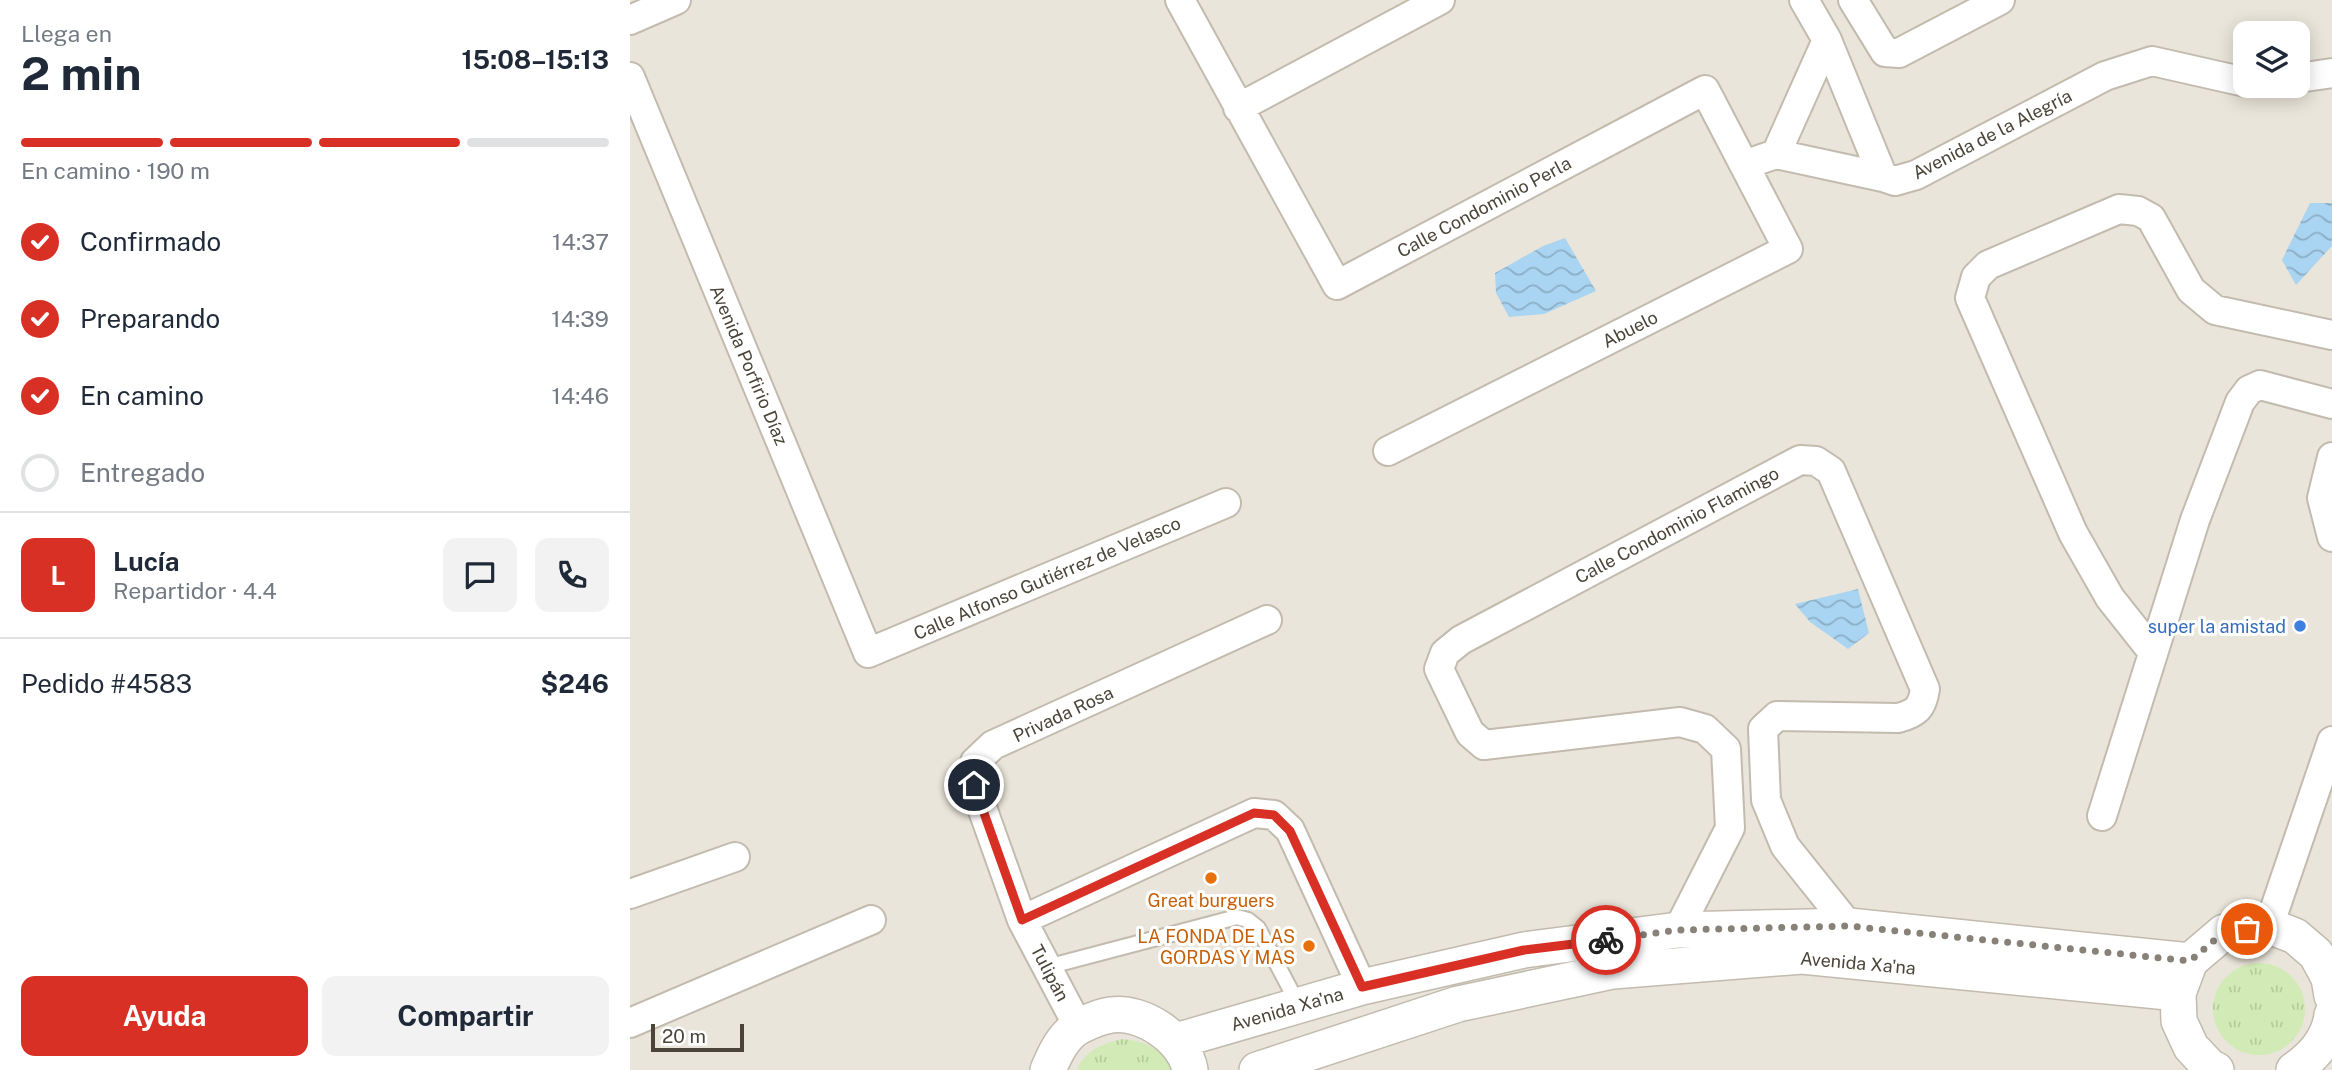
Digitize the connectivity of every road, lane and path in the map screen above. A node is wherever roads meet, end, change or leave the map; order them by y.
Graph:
1 (676, 0) edge
2 (1180, 0) edge
3 (1440, 0) edge
4 (1804, 0) edge
5 (1853, 0) edge
6 (2000, 0) edge
7 (630, 20) edge
8 (1827, 40) junction
9 (2332, 73) edge
10 (2310, 76) edge
11 (630, 77) edge
12 (2233, 79) edge
13 (1238, 108) junction
14 (1776, 154) junction
15 (1744, 165) junction
16 (1883, 177) junction
17 (2332, 335) edge
18 (2332, 404) edge
19 (1388, 451) dead end
20 (2332, 457) edge
21 (1226, 503) dead end
22 (2332, 537) edge
23 (1267, 620) dead end
24 (2152, 651) junction
25 (868, 653) joint
26 (2332, 741) edge
27 (1727, 783) junction
28 (1765, 783) junction
29 (2102, 816) dead end
30 (735, 857) dead end
31 (630, 894) edge
32 (871, 920) dead end
33 (1022, 920) junction
34 (1849, 926) junction
35 (2269, 926) junction
36 (1678, 930) junction
37 (1047, 967) junction
38 (2184, 977) junction
39 (1362, 987) junction
40 (2332, 996) edge
41 (1298, 1006) junction
42 (630, 1023) edge
43 (1079, 1026) junction
44 (2330, 1032) edge
45 (1183, 1056) edge
46 (1048, 1070) edge
47 (1257, 1070) edge
48 (2216, 1070) edge
49 (2294, 1070) edge

1 - 7 street
2 - 13 street, Calle Condominio Perla
3 - 13 street
4 - 8 street
5 - 6 street
8 - 14 street
8 - 16 street
9 - 10 street
11 - 25 street, Avenida Porfirio Díaz
12 - 16 street, Avenida de la Alegría
13 - 15 street, Calle Condominio Perla
14 - 15 street
14 - 16 street
15 - 19 street, Abuelo
17 - 24 street
18 - 24 street
20 - 22 street
21 - 25 street, Calle Alfonso Gutiérrez de Velasco
23 - 33 street, Privada Rosa
24 - 29 street
26 - 35 street
27 - 28 street
27 - 28 street, Calle Condominio Flamingo
27 - 36 street
28 - 34 street
30 - 31 street
32 - 42 street
33 - 37 street, Tulipán
33 - 39 street
34 - 36 street, Avenida Xa'na
34 - 38 street, Avenida Xa'na
35 - 38 street
35 - 40 street
36 - 39 street, Avenida Xa'na
37 - 41 lane
37 - 43 street, Tulipán
38 - 47 street, Avenida Xa'na
38 - 48 street
39 - 41 street, Avenida Xa'na
41 - 45 street, Avenida Xa'na
43 - 45 street, Avenida Xa'na
43 - 46 street, Avenida Xa'na
44 - 49 street

